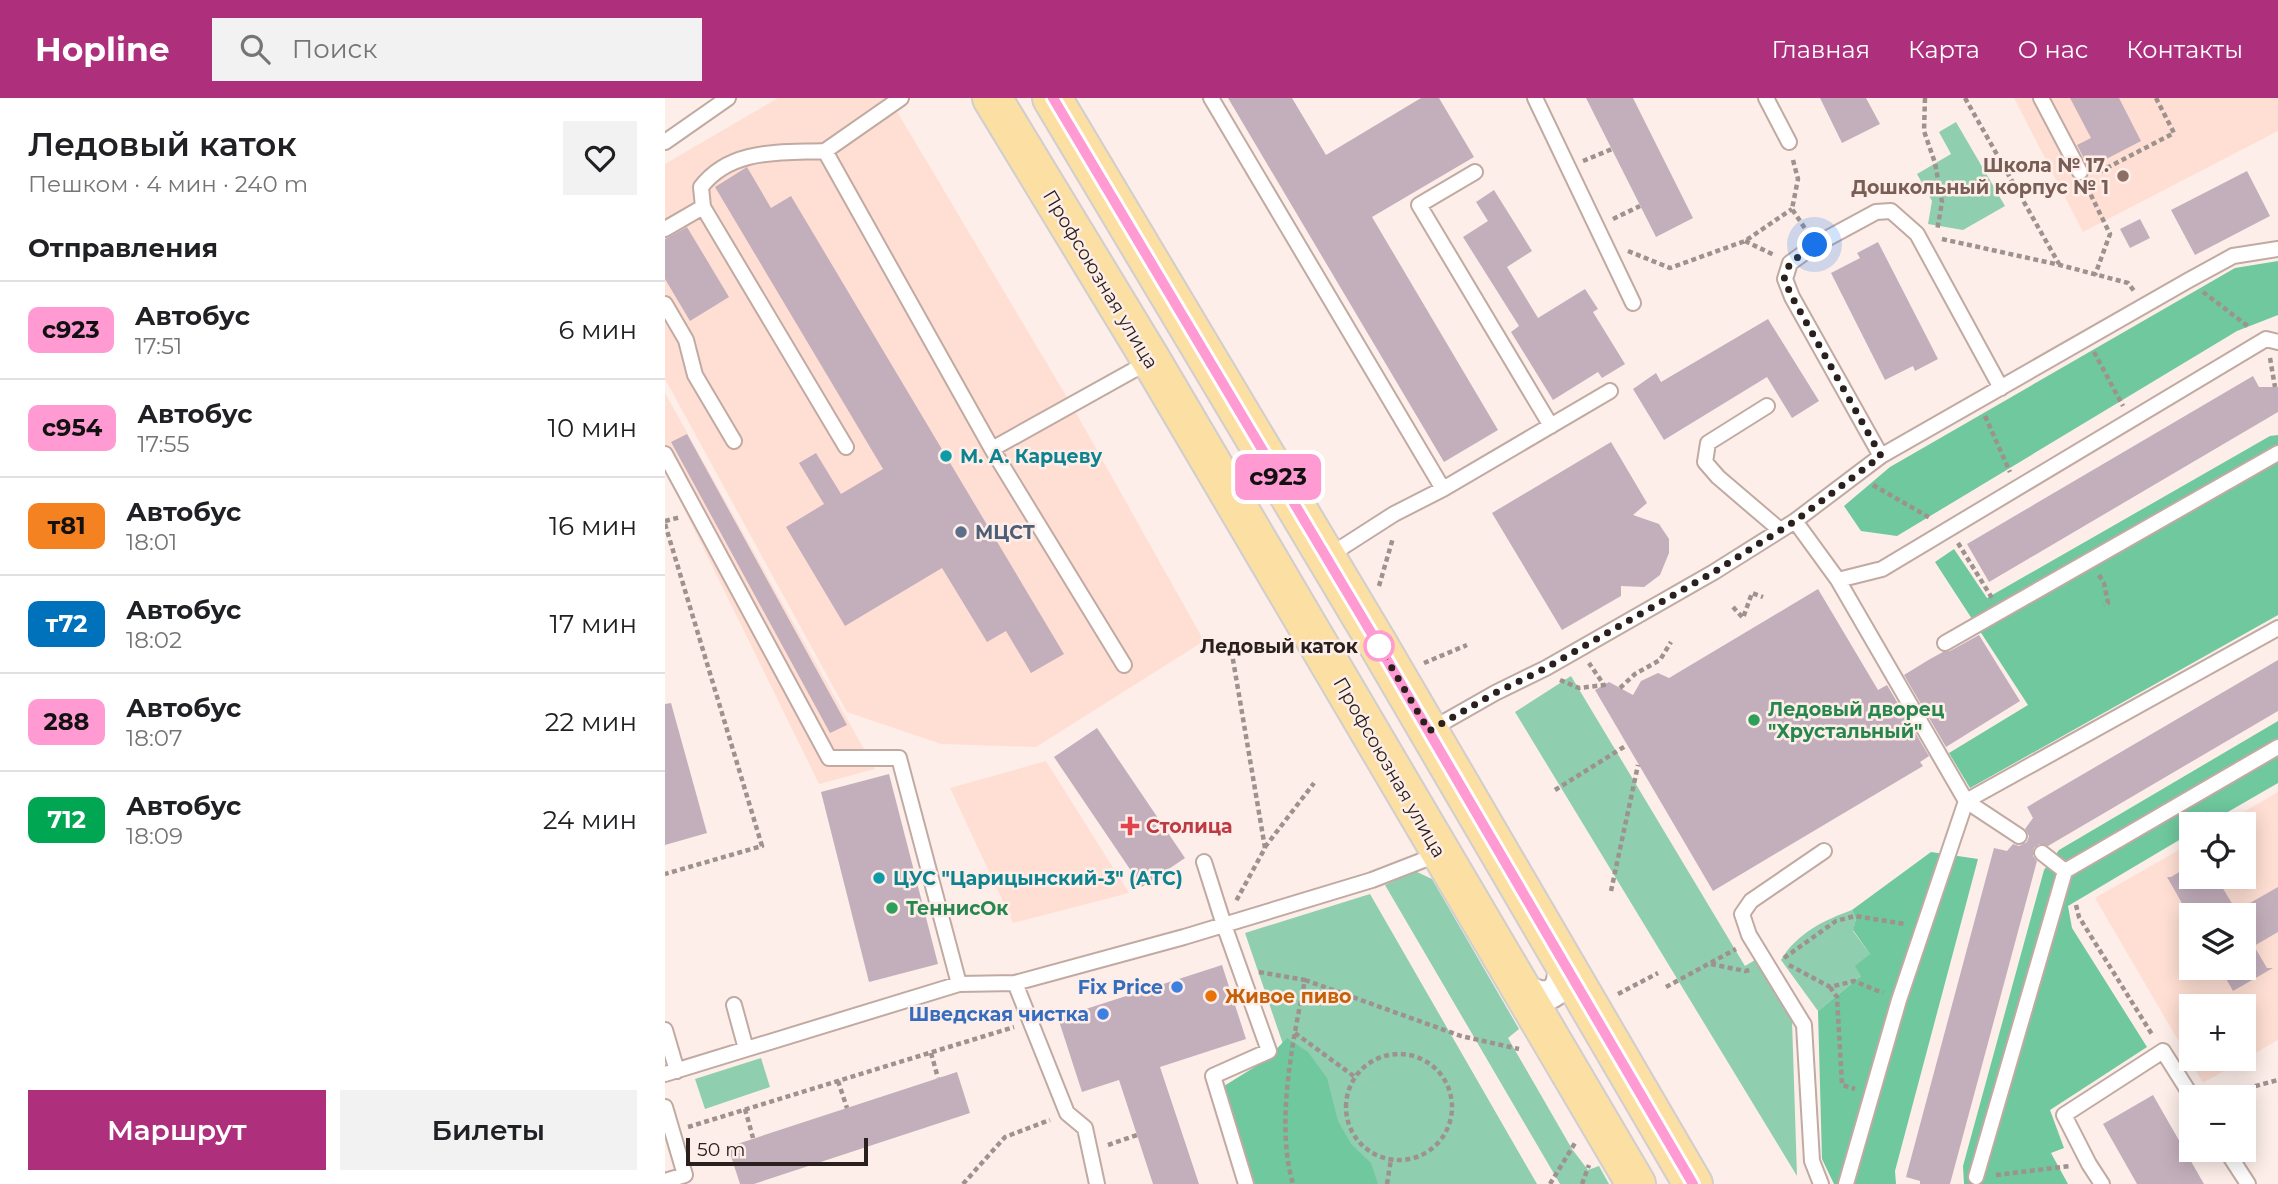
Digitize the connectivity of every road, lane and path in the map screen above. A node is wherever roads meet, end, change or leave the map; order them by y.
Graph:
1 (728, 98) edge
2 (901, 98) edge
3 (992, 98) edge
4 (1052, 98) edge
5 (1211, 98) edge
6 (1535, 98) edge
7 (1766, 98) edge
8 (1925, 98) edge
9 (1965, 98) edge
10 (2041, 98) edge
11 (2156, 98) edge
12 (665, 142) edge
13 (1789, 142) joint
14 (1612, 149) dead end
15 (825, 151) junction
16 (1567, 168) junction
17 (1475, 172) dead end
18 (2082, 176) junction
19 (1640, 206) dead end
20 (703, 207) junction
21 (1792, 209) junction
22 (665, 229) edge
23 (1598, 234) junction
24 (1745, 241) junction
25 (1815, 245) junction
26 (2278, 249) edge
27 (1790, 263) junction
28 (2060, 265) junction
29 (2095, 275) junction
30 (2189, 281) junction
31 (1633, 303) dead end
32 (665, 304) edge
33 (2145, 306) junction
34 (2272, 340) edge
35 (2091, 345) dead end
36 (1151, 360) junction
37 (2275, 387) dead end
38 (2001, 388) junction
39 (1609, 391) dead end
40 (1767, 406) dead end
41 (1982, 409) dead end
42 (2132, 419) junction
43 (1551, 426) junction
44 (734, 441) dead end
45 (846, 447) dead end
46 (992, 449) junction
47 (2278, 453) edge
48 (665, 454) edge
49 (1881, 456) junction
50 (1866, 481) dead end
51 (2017, 487) junction
52 (1443, 489) junction
53 (1795, 521) junction
54 (665, 524) edge
55 (1948, 528) junction
56 (1780, 530) junction
57 (1394, 536) dead end
58 (1326, 558) junction
59 (1838, 580) junction
60 (2104, 583) dead end
61 (1379, 587) dead end
62 (1763, 597) dead end
63 (2104, 605) dead end
64 (1733, 607) dead end
65 (2000, 611) junction
66 (2278, 628) edge
67 (1230, 642) dead end
68 (1671, 642) dead end
69 (1945, 643) dead end
70 (1468, 645) dead end
71 (1418, 653) dead end
72 (1588, 661) dead end
73 (1125, 664) dead end
74 (1559, 680) dead end
75 (1620, 688) dead end
76 (1429, 731) junction
77 (1627, 745) dead end
78 (2278, 747) edge
79 (1639, 765) dead end
80 (1314, 783) dead end
81 (1555, 790) dead end
82 (1966, 801) junction
83 (2019, 836) dead end
84 (1265, 848) junction
85 (1824, 851) dead end
86 (1441, 853) junction
87 (2042, 853) dead end
88 (1204, 862) dead end
89 (2065, 871) junction
90 (665, 874) edge
91 (1611, 891) dead end
92 (2079, 917) dead end
93 (1224, 925) junction
94 (1924, 927) junction
95 (1736, 949) dead end
96 (1561, 960) junction
97 (1711, 964) junction
98 (1769, 966) junction
99 (1658, 973) dead end
100 (1305, 980) dead end
101 (1016, 983) junction
102 (958, 984) junction
103 (1518, 984) junction
104 (1666, 987) dead end
105 (1830, 987) junction
106 (1618, 994) dead end
107 (1899, 1000) junction
108 (734, 1004) dead end
109 (1032, 1021) junction
110 (665, 1030) edge
111 (1295, 1032) dead end
112 (746, 1049) junction
113 (2163, 1051) junction
114 (931, 1053) junction
115 (1526, 1060) dead end
116 (671, 1073) edge
117 (1355, 1077) junction
118 (938, 1078) dead end
119 (2278, 1080) edge
120 (838, 1082) junction
121 (2184, 1085) edge
122 (2256, 1086) edge
123 (1872, 1094) junction
124 (665, 1107) edge
125 (847, 1108) dead end
126 (745, 1109) junction
127 (1067, 1113) junction
128 (710, 1121) dead end
129 (1137, 1135) dead end
130 (753, 1138) dead end
131 (1577, 1141) dead end
132 (1089, 1152) junction
133 (1391, 1159) junction
134 (2234, 1162) edge
135 (2089, 1164) junction
136 (1976, 1177) joint
137 (665, 1181) edge
138 (963, 1184) edge
139 (1097, 1184) edge
140 (1246, 1184) edge
141 (1387, 1184) edge
142 (1550, 1184) edge
143 (1636, 1184) edge
144 (1693, 1184) edge
145 (1821, 1184) edge
146 (1846, 1184) edge
147 (2102, 1184) edge
148 (2248, 1184) edge

1 - 12 lane
2 - 15 lane
3 - 36 main road, Профсоюзная улица
4 - 58 main road
5 - 52 lane
6 - 16 lane
7 - 13 lane
8 - 28 path
9 - 28 path
10 - 18 lane
11 - 18 path
13 - 21 path
14 - 16 path
15 - 20 lane
15 - 46 lane
16 - 23 lane
17 - 43 lane
18 - 29 path
19 - 23 path
20 - 22 lane
20 - 45 lane
21 - 24 path
21 - 25 path
23 - 24 path
23 - 31 lane
24 - 27 path
25 - 27 lane
25 - 38 lane
26 - 30 lane
27 - 49 lane
28 - 29 path
29 - 33 path
30 - 33 lane
30 - 34 path
32 - 44 lane
33 - 38 lane
34 - 37 path
34 - 42 lane
35 - 42 path
36 - 46 lane
36 - 86 main road, Профсоюзная улица
38 - 49 lane
39 - 43 lane
40 - 56 lane
41 - 51 path
42 - 51 lane
43 - 52 lane
46 - 73 lane
47 - 65 lane
48 - 102 lane
49 - 53 lane
50 - 55 path
51 - 55 lane
52 - 58 lane
53 - 56 lane
53 - 59 lane
54 - 90 path
55 - 59 lane
55 - 65 path
56 - 76 lane
57 - 61 path
58 - 76 main road
59 - 82 lane
60 - 63 path
62 - 64 path
65 - 69 lane
66 - 82 lane
67 - 84 path
68 - 75 path
70 - 71 path
72 - 74 path
76 - 96 main road
77 - 81 path
78 - 89 lane
79 - 91 path
80 - 84 path
82 - 83 lane
82 - 94 lane
84 - 93 path
85 - 98 lane
86 - 93 lane
86 - 103 main road, Профсоюзная улица
87 - 89 lane
88 - 93 lane
89 - 136 lane
92 - 113 path
93 - 101 lane
93 - 140 lane
94 - 105 path
94 - 107 lane
95 - 97 path
96 - 103 street
96 - 144 main road
97 - 98 path
97 - 104 path
98 - 145 lane
99 - 106 path
100 - 115 path
101 - 102 lane
101 - 109 lane
102 - 112 lane
103 - 143 main road, Профсоюзная улица
105 - 107 path
105 - 123 path
107 - 123 lane
108 - 112 lane
109 - 114 path
109 - 127 lane
110 - 116 lane
111 - 117 path
112 - 116 lane
113 - 121 lane
113 - 135 lane
114 - 118 path
114 - 120 path
117 - 133 path
117 - 133 path
119 - 122 path
120 - 125 path
120 - 126 path
123 - 146 lane
124 - 137 lane
126 - 128 path
126 - 130 path
127 - 132 lane
127 - 138 path
129 - 132 path
131 - 142 path
132 - 139 lane
133 - 141 path
134 - 148 lane
135 - 136 path
135 - 147 lane

